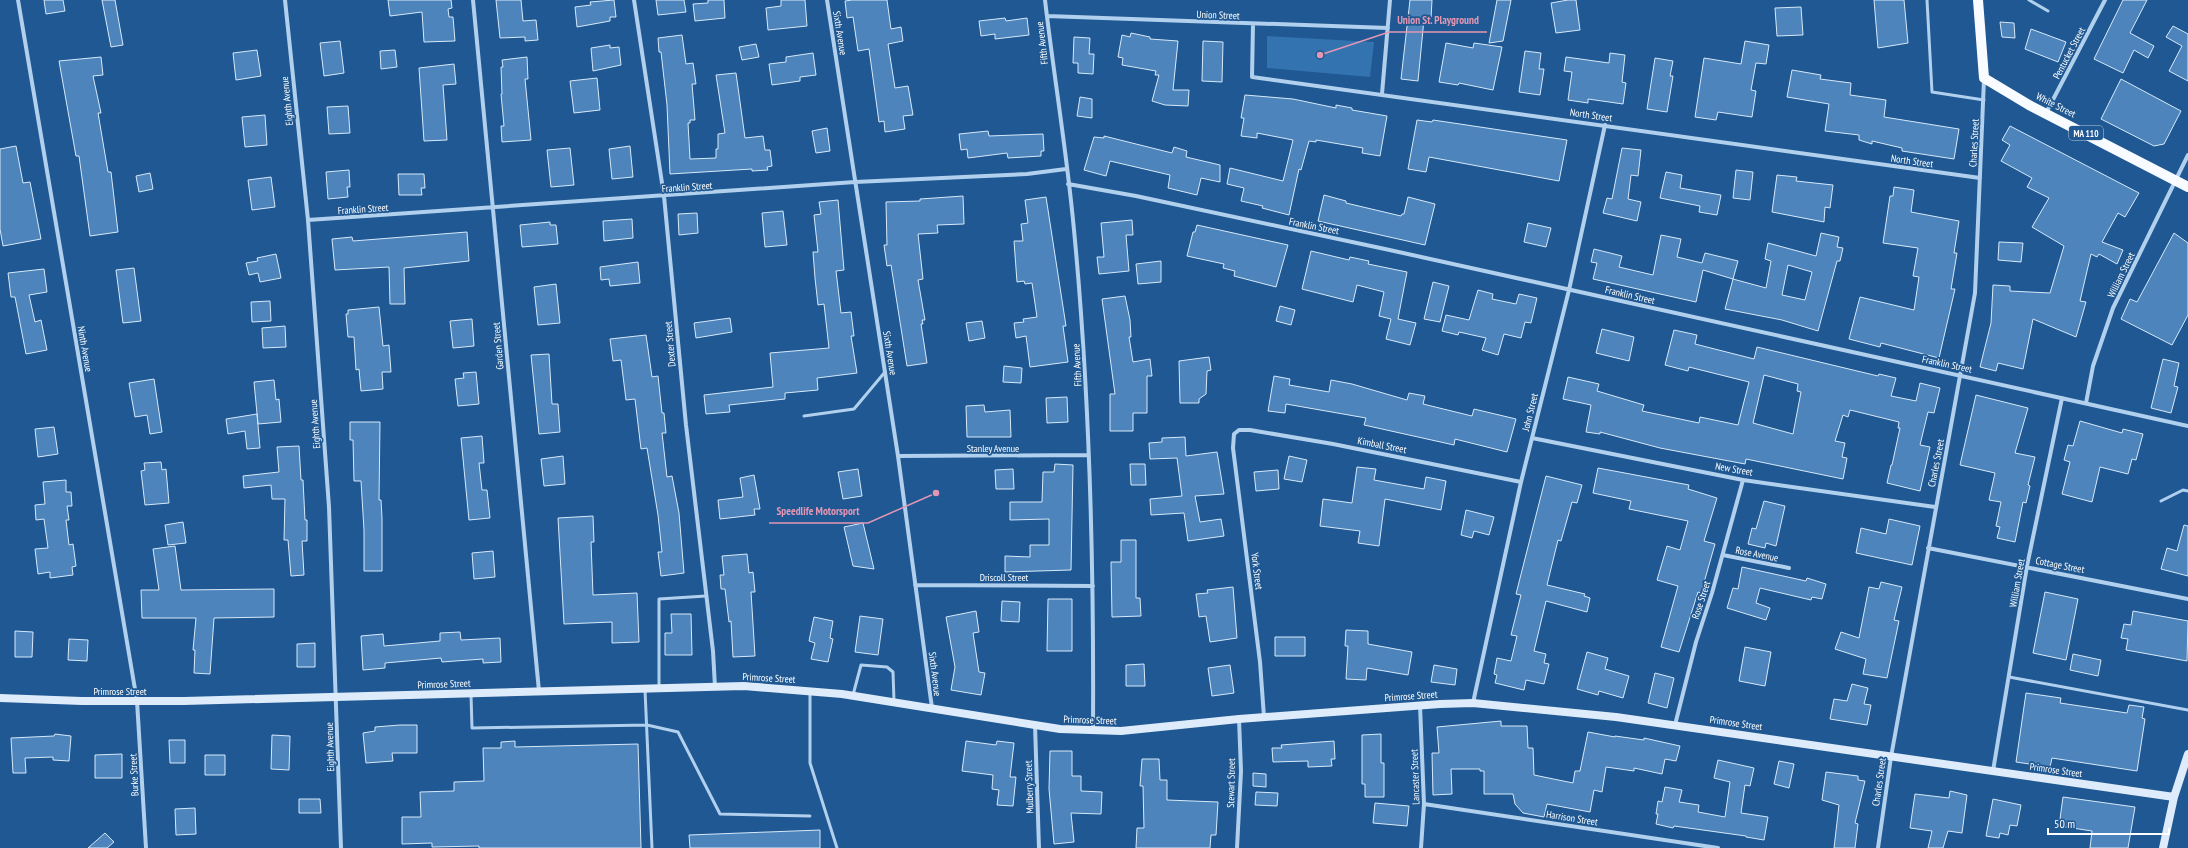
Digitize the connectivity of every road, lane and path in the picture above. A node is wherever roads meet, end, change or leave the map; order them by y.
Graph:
1 (18, 0) edge
2 (285, 0) edge
3 (473, 0) edge
4 (634, 0) edge
5 (827, 0) edge
6 (1045, 0) edge
7 (1390, 0) edge
8 (1927, 0) edge
9 (1978, 0) edge
10 (2029, 0) edge
11 (2105, 0) edge
12 (2048, 10) dead end
13 (1047, 16) junction
14 (1253, 24) junction
15 (1388, 28) junction
16 (1984, 78) junction
17 (1382, 94) junction
18 (1984, 100) junction
19 (2046, 113) junction
20 (1605, 126) junction
21 (2188, 155) edge
22 (1066, 168) junction
23 (1980, 178) junction
24 (2175, 180) junction
25 (855, 182) junction
26 (1068, 184) junction
27 (2188, 187) edge
28 (664, 196) junction
29 (493, 209) junction
30 (308, 220) junction
31 (1569, 290) junction
32 (885, 372) junction
33 (1960, 375) junction
34 (2062, 398) junction
35 (2086, 403) junction
36 (804, 416) dead end
37 (2188, 426) edge
38 (1239, 430) joint
39 (1532, 438) junction
40 (1088, 455) junction
41 (898, 456) junction
42 (1743, 480) junction
43 (1521, 482) junction
44 (2188, 491) edge
45 (2161, 501) dead end
46 (1935, 507) junction
47 (1928, 548) junction
48 (1723, 555) junction
49 (2027, 566) junction
50 (1789, 568) dead end
51 (915, 585) junction
52 (1093, 586) junction
53 (706, 596) junction
54 (2188, 598) edge
55 (2009, 677) junction
56 (715, 687) junction
57 (659, 688) junction
58 (645, 689) junction
59 (539, 691) junction
60 (810, 691) junction
61 (471, 693) junction
62 (337, 696) junction
63 (853, 696) junction
64 (0, 698) edge
65 (137, 701) junction
66 (894, 702) junction
67 (1473, 703) junction
68 (1420, 705) junction
69 (932, 709) junction
70 (2188, 710) edge
71 (1264, 717) junction
72 (1239, 719) junction
73 (647, 725) junction
74 (1035, 725) junction
75 (1675, 725) junction
76 (1093, 730) junction
77 (2188, 754) edge
78 (1891, 757) junction
79 (1993, 771) junction
80 (2174, 797) junction
81 (1424, 804) junction
82 (810, 816) dead end
83 (146, 848) edge
84 (341, 848) edge
85 (652, 848) edge
86 (837, 848) edge
87 (1039, 848) edge
88 (1237, 848) edge
89 (1421, 848) edge
90 (1718, 848) edge
91 (1878, 848) edge
92 (2163, 848) edge

1 - 65 street, Ninth Avenue
2 - 30 street, Eighth Avenue
3 - 29 street, Garden Street
4 - 28 street, Dexter Street
5 - 25 street, Sixth Avenue
6 - 13 street, Fifth Avenue
7 - 15 street
8 - 18 lane
9 - 16 main road
10 - 12 lane
11 - 19 street, Pentucket Street
13 - 14 street, Union Street
13 - 22 street, Fifth Avenue
14 - 15 street, Union Street
14 - 17 street, North Street
15 - 17 street
16 - 18 street, Charles Street
16 - 19 main road, White Street / MA 110
17 - 20 street, North Street
18 - 23 street, Charles Street
19 - 24 main road, White Street / MA 110
20 - 23 street, North Street
20 - 31 street, John Street
21 - 24 street, William Street
22 - 25 street, Franklin Street
22 - 26 street, Fifth Avenue
23 - 33 street, Charles Street
24 - 27 main road, White Street / MA 110
24 - 35 street, William Street
25 - 28 street, Franklin Street
25 - 32 street, Sixth Avenue
26 - 31 street, Franklin Street
26 - 40 street, Fifth Avenue
28 - 29 street, Franklin Street
28 - 53 street, Dexter Street
29 - 30 street, Franklin Street
29 - 59 street, Garden Street
30 - 62 street, Eighth Avenue
31 - 33 street, Franklin Street
31 - 39 street, John Street
32 - 36 lane
32 - 41 street, Sixth Avenue
33 - 34 street, Franklin Street
33 - 46 street, Charles Street
34 - 35 street, Franklin Street
34 - 49 street, William Street
35 - 37 street, Franklin Street
38 - 43 street, Kimball Street
38 - 71 street, York Street
39 - 42 street, New Street
39 - 43 street, John Street
40 - 41 street, Stanley Avenue
40 - 52 street, Fifth Avenue
41 - 51 street, Sixth Avenue
42 - 46 street, New Street
42 - 48 street, Rose Street
43 - 67 street, John Street
44 - 45 lane
46 - 47 street, Charles Street
47 - 49 street, Cottage Street
47 - 78 street, Charles Street
48 - 50 street, Rose Avenue
48 - 75 street, Rose Street
49 - 54 street, Cottage Street
49 - 55 street, William Street
51 - 52 street, Driscoll Street
51 - 69 street, Sixth Avenue
52 - 76 street, Fifth Avenue
53 - 56 street, Dexter Street
53 - 57 lane
55 - 70 lane
55 - 79 street, William Street
56 - 57 main road, Primrose Street
56 - 60 main road, Primrose Street
57 - 58 main road, Primrose Street
58 - 59 main road, Primrose Street
58 - 73 lane
59 - 61 main road, Primrose Street
60 - 63 main road, Primrose Street
60 - 86 lane
61 - 62 main road, Primrose Street
61 - 73 lane
62 - 65 main road, Primrose Street
62 - 84 street, Eighth Avenue
63 - 66 main road, Primrose Street
63 - 66 lane
64 - 65 main road, Primrose Street
65 - 83 street, Burke Street
66 - 69 main road, Primrose Street
67 - 68 main road, Primrose Street
67 - 75 main road, Primrose Street
68 - 71 main road, Primrose Street
68 - 81 street, Lancaster Street
69 - 74 main road, Primrose Street
71 - 72 main road, Primrose Street
72 - 76 main road, Primrose Street
72 - 88 street, Stewart Street
73 - 82 lane
73 - 85 lane
74 - 76 main road, Primrose Street
74 - 87 street, Mulberry Street
75 - 78 main road, Primrose Street
77 - 80 main road
78 - 79 main road, Primrose Street
78 - 91 street, Charles Street
79 - 80 main road, Primrose Street
80 - 92 main road
81 - 89 street, Lancaster Street
81 - 90 street, Harrison Street

